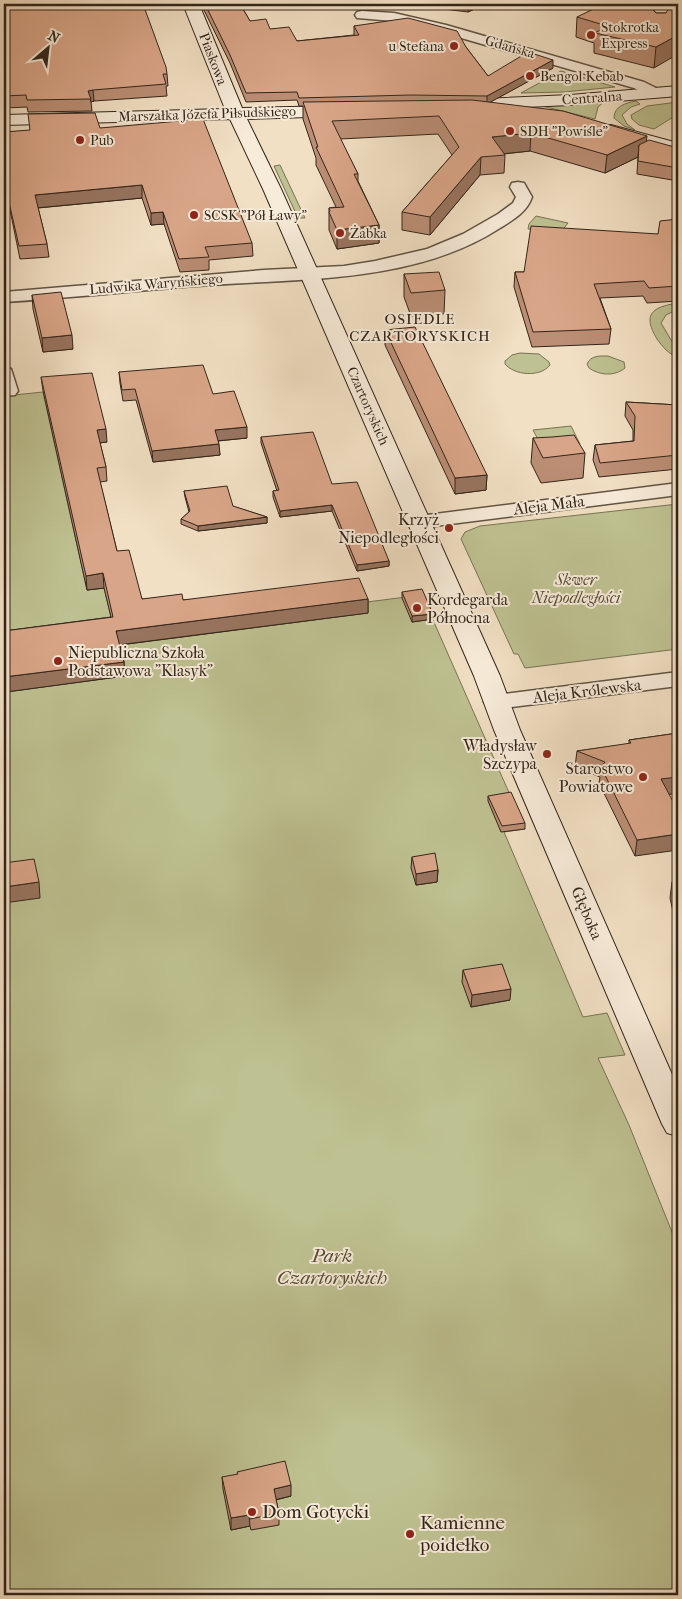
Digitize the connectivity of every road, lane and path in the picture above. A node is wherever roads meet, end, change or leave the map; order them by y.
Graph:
1 (192, 4) edge
2 (362, 15) dead end
3 (678, 91) edge
4 (654, 93) junction
5 (353, 111) edge
6 (235, 113) junction
7 (560, 118) edge
8 (4, 120) edge
9 (678, 148) edge
10 (518, 187) dead end
11 (309, 272) junction
12 (4, 297) edge
13 (678, 489) edge
14 (419, 522) junction
15 (678, 679) edge
16 (496, 702) junction
17 (678, 1124) edge

1 - 6 main road, Piaskowa
2 - 4 street, Gdańska
3 - 4 main road, Centralna
4 - 7 main road, Centralna
4 - 9 main road
5 - 6 main road, Marszałka Józefa Piłsudskiego
6 - 8 main road, Marszałka Józefa Piłsudskiego
6 - 11 main road, Czartoryskich
10 - 11 street, Ludwika Waryńskiego
11 - 12 street, Ludwika Waryńskiego
11 - 14 main road, Czartoryskich
13 - 14 street, Aleja Mała
14 - 16 main road, Czartoryskich
15 - 16 street, Aleja Królewska
16 - 17 main road, Głęboka

